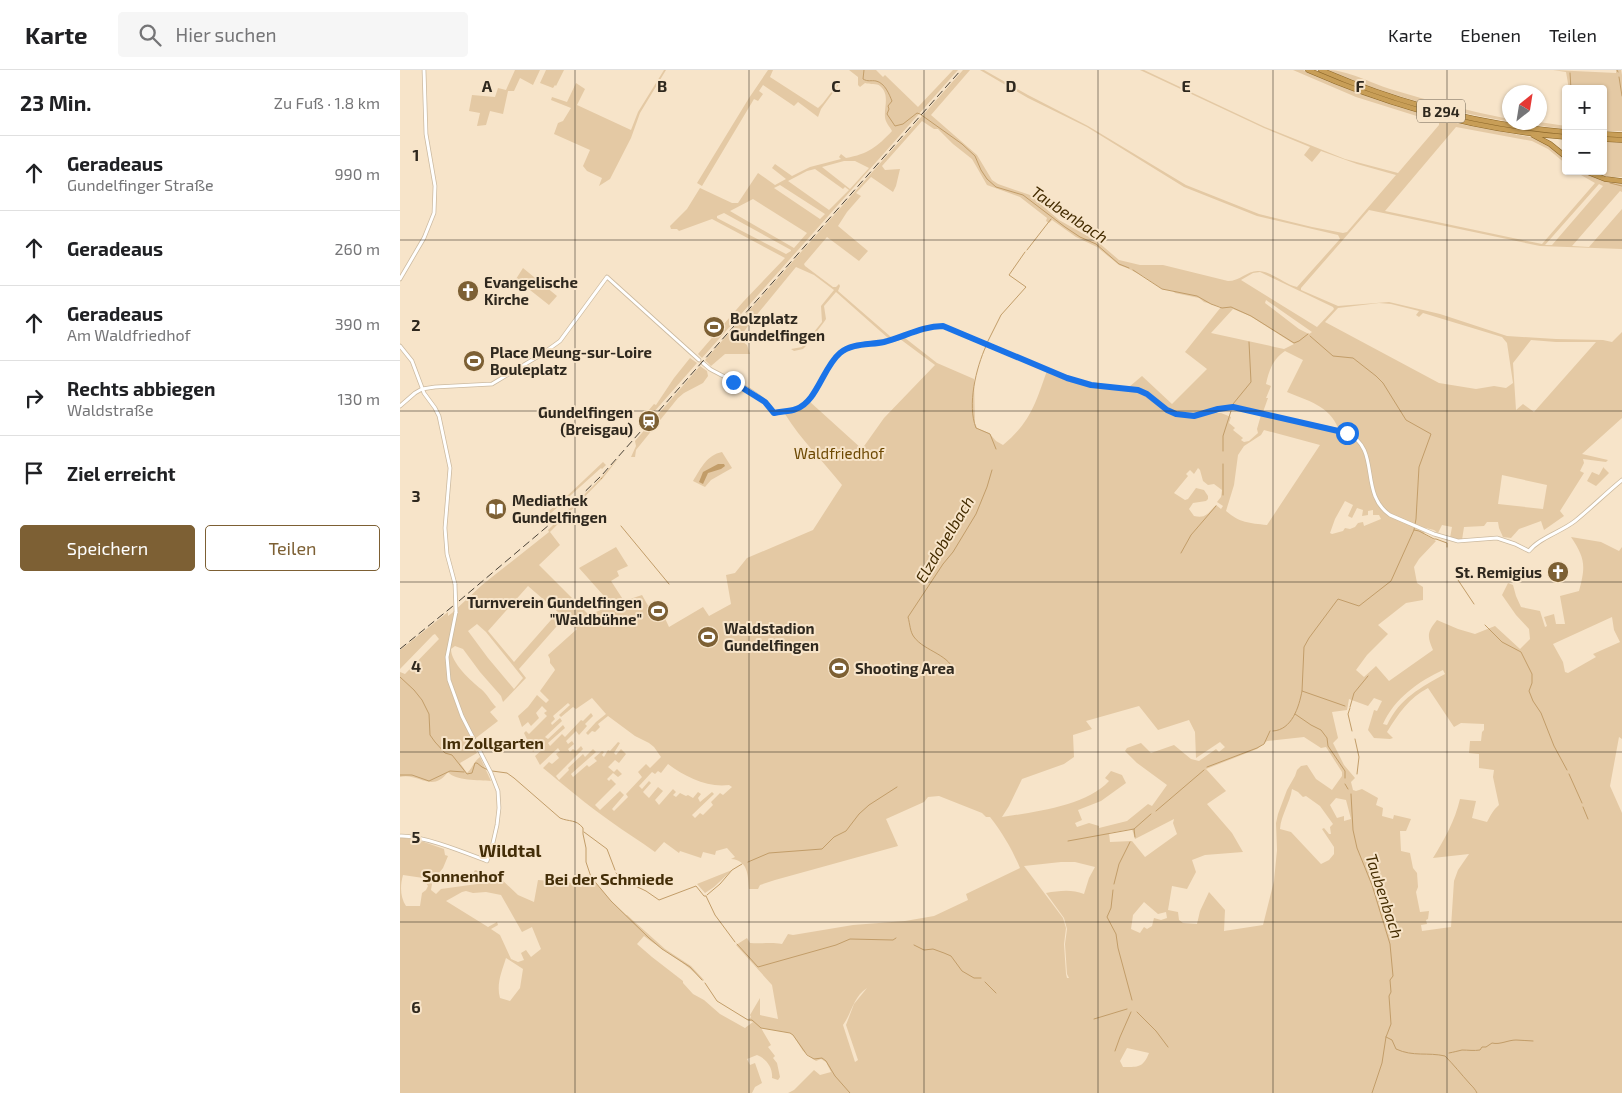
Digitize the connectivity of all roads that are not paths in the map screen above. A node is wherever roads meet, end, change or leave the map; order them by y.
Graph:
1 (424, 70) edge
2 (1308, 70) edge
3 (1321, 70) edge
4 (1562, 132) edge
5 (1529, 133) junction
6 (1607, 134) edge
7 (1622, 135) edge
8 (1562, 137) edge
9 (1607, 139) edge
10 (1622, 140) edge
11 (1562, 154) edge
12 (1595, 175) edge
13 (1621, 180) edge
14 (400, 279) edge
15 (400, 346) edge
16 (699, 360) dead end
17 (703, 363) dead end
18 (422, 389) junction
19 (400, 406) edge
20 (1622, 480) edge
21 (400, 836) edge

1 - 14 street
2 - 5 highway, B 294
3 - 4 highway, B 294
5 - 8 highway, B 294
5 - 11 highway
6 - 7 highway
9 - 10 highway
12 - 13 highway
15 - 18 street
16 - 18 street
17 - 20 street
18 - 19 street
18 - 21 street, bridge

